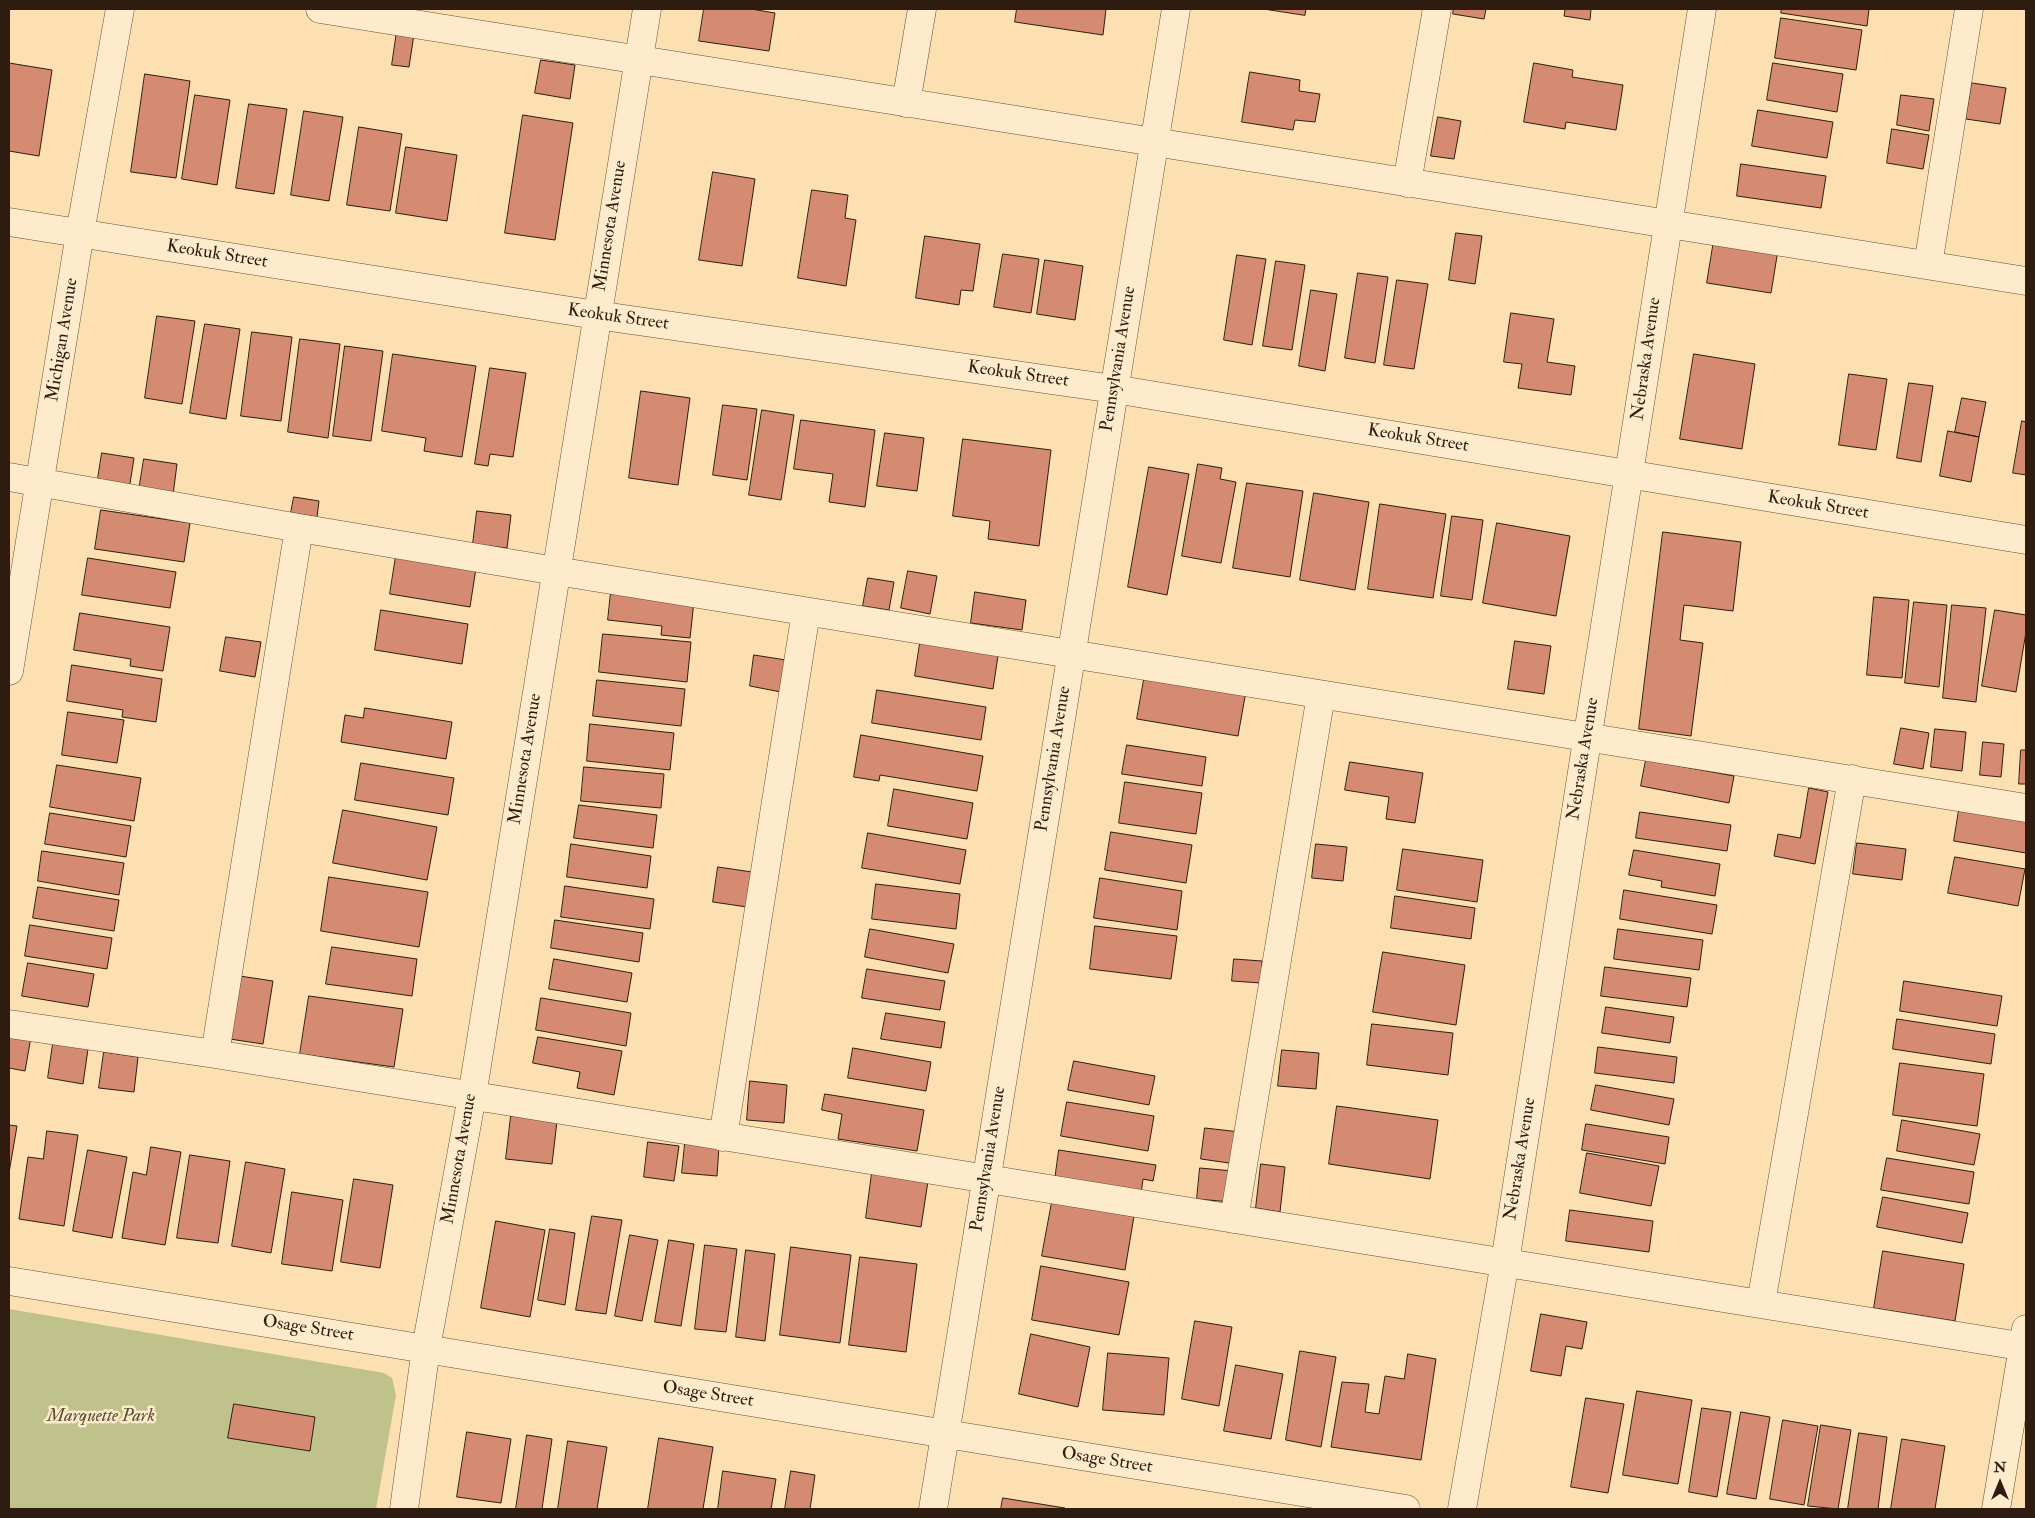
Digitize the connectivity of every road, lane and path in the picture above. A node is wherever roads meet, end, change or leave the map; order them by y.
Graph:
1 (120, 9) edge
2 (320, 9) edge
3 (647, 9) edge
4 (922, 9) edge
5 (1176, 9) edge
6 (1437, 9) edge
7 (1702, 9) edge
8 (1969, 9) edge
9 (373, 13) edge
10 (639, 60) junction
11 (906, 103) junction
12 (1154, 142) junction
13 (1407, 183) junction
14 (9, 222) edge
15 (1667, 225) junction
16 (80, 234) junction
17 (1928, 265) junction
18 (2026, 281) edge
19 (596, 315) junction
20 (1114, 389) junction
21 (1630, 475) junction
22 (9, 477) edge
23 (40, 482) junction
24 (299, 528) junction
25 (2026, 540) edge
26 (556, 571) junction
27 (806, 612) junction
28 (1071, 654) junction
29 (9, 671) edge
30 (1321, 695) junction
31 (1587, 738) junction
32 (1852, 780) junction
33 (2026, 808) edge
34 (9, 1024) edge
35 (215, 1054) junction
36 (472, 1096) junction
37 (722, 1137) junction
38 (986, 1179) junction
39 (1234, 1219) junction
40 (1505, 1262) junction
41 (9, 1281) edge
42 (1761, 1304) junction
43 (2025, 1340) edge
44 (426, 1348) junction
45 (944, 1434) junction
46 (404, 1509) edge
47 (933, 1509) edge
48 (1406, 1509) edge
49 (1462, 1509) edge
50 (1996, 1509) edge

1 - 16 street, Michigan Avenue
2 - 9 street
3 - 10 street, Minnesota Avenue
4 - 11 street
5 - 12 street, Pennsylvania Avenue
6 - 13 street
7 - 15 street, Nebraska Avenue
8 - 17 street
9 - 10 street
10 - 11 street
10 - 19 street, Minnesota Avenue
11 - 12 street
12 - 13 street
12 - 20 street, Pennsylvania Avenue
13 - 15 street
14 - 16 street, Keokuk Street
15 - 17 street
15 - 21 street, Nebraska Avenue
16 - 19 street, Keokuk Street
16 - 23 street, Michigan Avenue
17 - 18 street
19 - 20 street, Keokuk Street
19 - 26 street, Minnesota Avenue
20 - 21 street, Keokuk Street
20 - 28 street, Pennsylvania Avenue
21 - 25 street, Keokuk Street
21 - 31 street, Nebraska Avenue
22 - 23 street
23 - 24 street
23 - 29 street, Michigan Avenue
24 - 26 street
24 - 35 street
26 - 27 street
26 - 36 street, Minnesota Avenue
27 - 28 street
27 - 37 street
28 - 30 street
28 - 38 street, Pennsylvania Avenue
30 - 31 street
30 - 39 street
31 - 32 street
31 - 40 street, Nebraska Avenue
32 - 33 street
32 - 42 street
34 - 35 street
35 - 36 street
36 - 37 street
36 - 44 street, Minnesota Avenue
37 - 38 street
38 - 39 street
38 - 45 street, Pennsylvania Avenue
39 - 40 street
40 - 42 street
40 - 49 street, Nebraska Avenue
41 - 44 street, Osage Street
42 - 43 street
43 - 50 street
44 - 45 street, Osage Street
44 - 46 street, Minnesota Avenue
45 - 47 street, Pennsylvania Avenue
45 - 48 street, Osage Street

